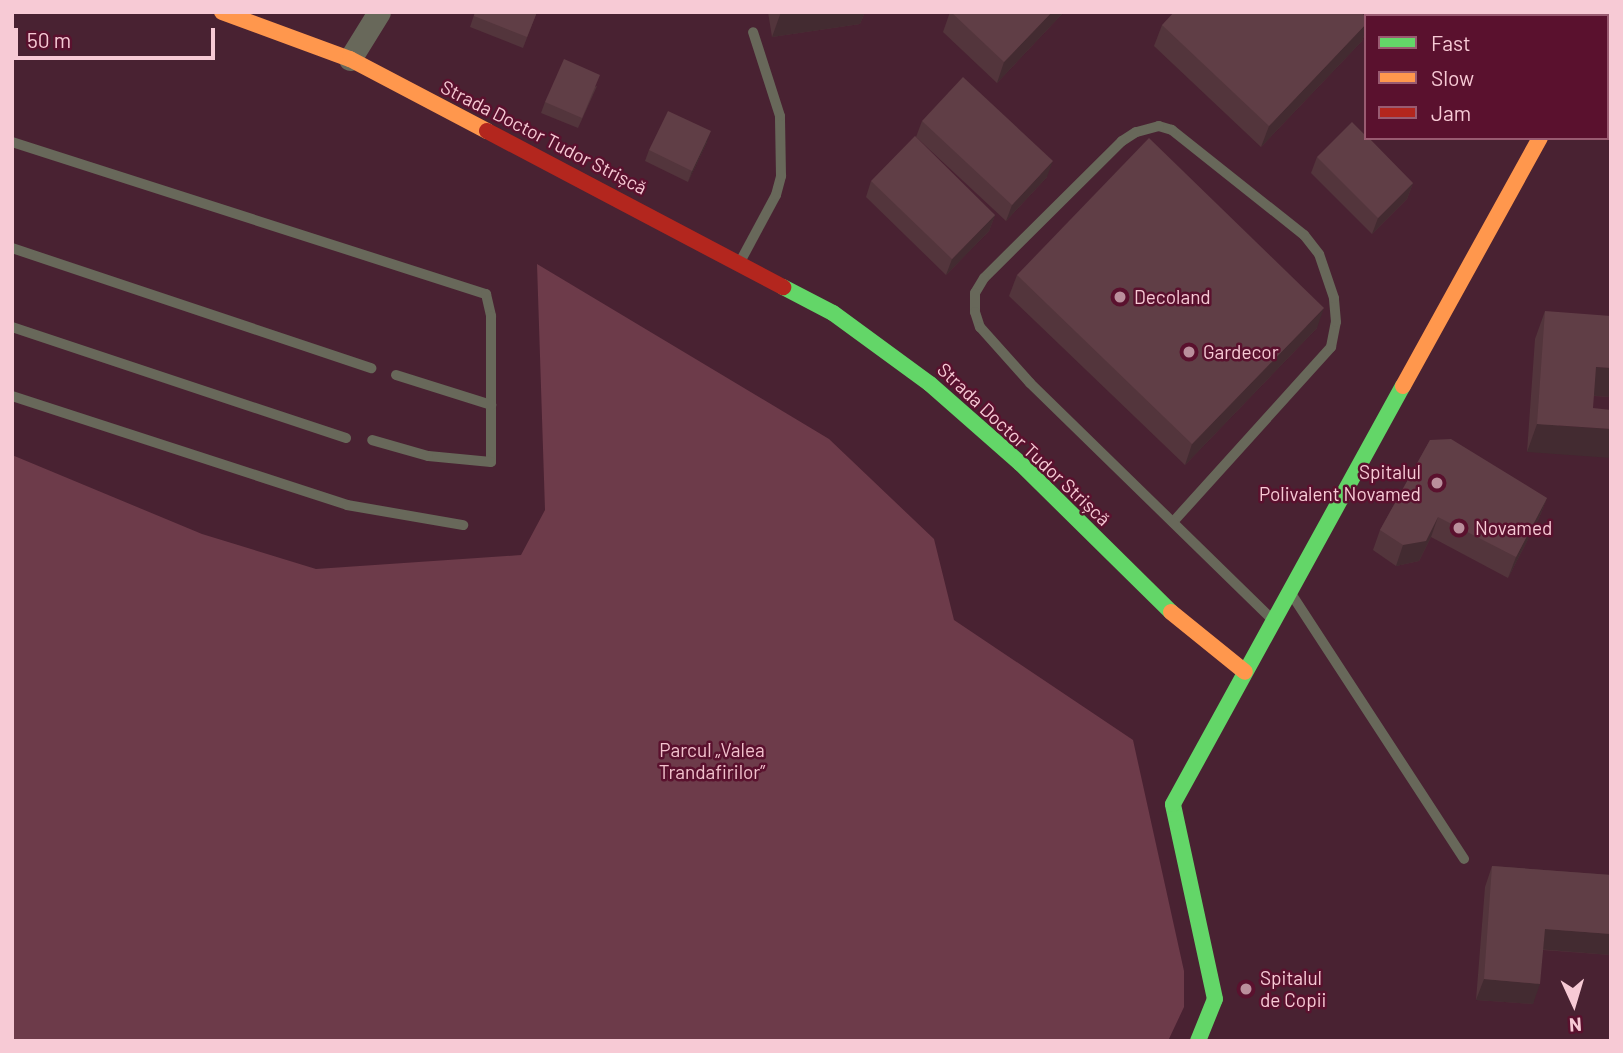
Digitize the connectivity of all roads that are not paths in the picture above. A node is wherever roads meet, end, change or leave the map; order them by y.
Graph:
1 (222, 12) edge
2 (379, 12) edge
3 (753, 32) dead end
4 (350, 59) junction
5 (1539, 140) edge
6 (12, 142) edge
7 (12, 248) edge
8 (740, 262) junction
9 (12, 327) edge
10 (371, 368) dead end
11 (396, 375) dead end
12 (12, 396) edge
13 (491, 405) junction
14 (346, 438) dead end
15 (372, 440) dead end
16 (1173, 522) junction
17 (463, 526) dead end
18 (1290, 592) junction
19 (1274, 621) junction
20 (1245, 672) junction
21 (1464, 859) dead end
22 (1198, 1041) edge

1 - 4 street, Strada Doctor Tudor Strișcă
2 - 4 street
3 - 8 lane
4 - 8 street, Strada Doctor Tudor Strișcă
5 - 18 street
6 - 13 lane
7 - 10 lane
8 - 20 street, Strada Doctor Tudor Strișcă
9 - 14 lane
11 - 13 lane
12 - 17 lane
13 - 15 lane
16 - 16 lane
16 - 19 lane
18 - 19 street
18 - 21 lane
19 - 20 street
20 - 22 street

